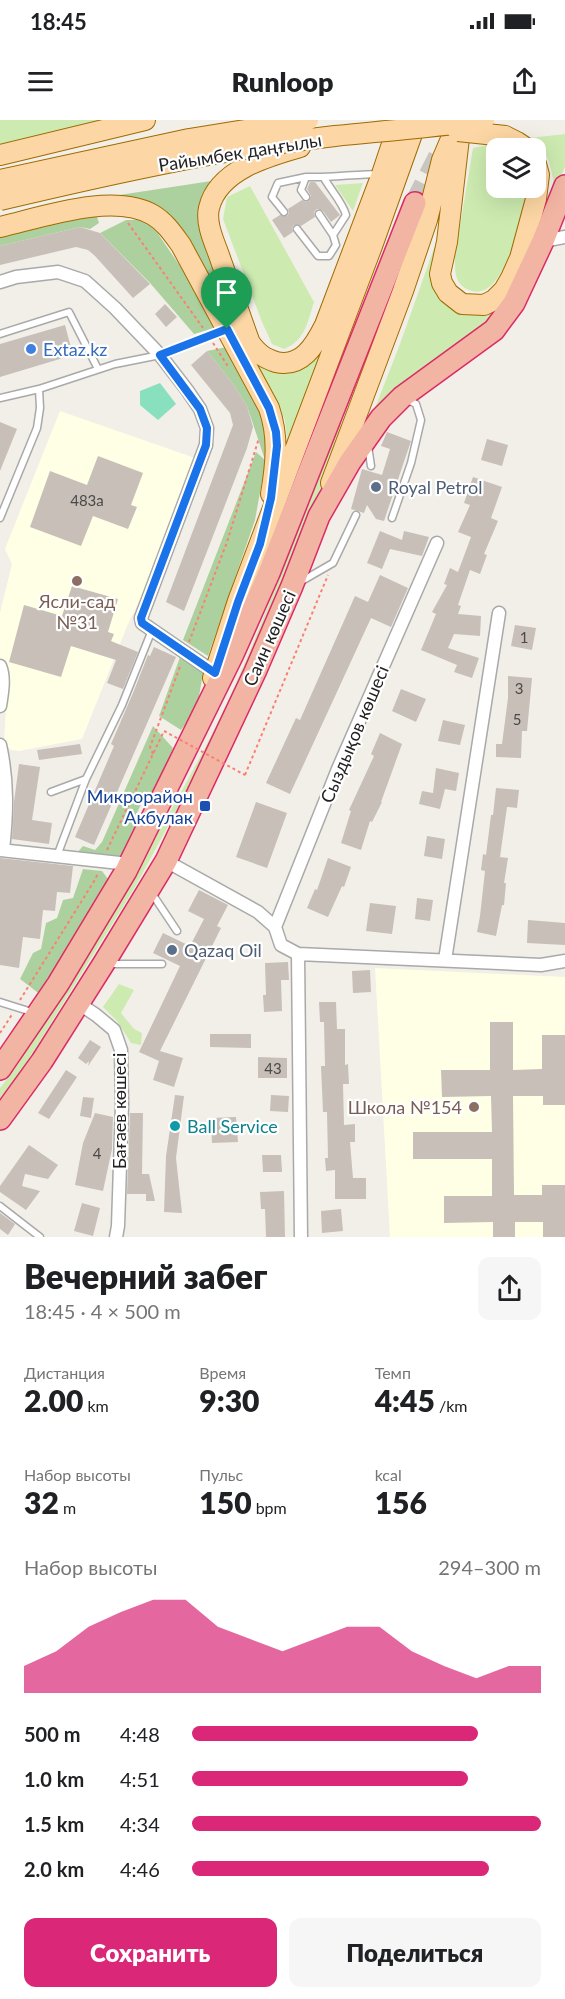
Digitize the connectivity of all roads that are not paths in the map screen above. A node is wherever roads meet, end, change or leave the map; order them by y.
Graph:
1 (308, 120) edge
2 (400, 120) edge
3 (460, 120) edge
4 (484, 120) edge
5 (136, 121) edge
6 (421, 124) edge
7 (334, 136) junction
8 (509, 138) edge
9 (0, 155) edge
10 (382, 174) junction
11 (306, 177) junction
12 (324, 178) junction
13 (0, 180) edge
14 (565, 186) edge
15 (306, 197) dead end
16 (536, 198) edge
17 (0, 200) edge
18 (415, 203) tunnel mouth
19 (284, 213) dead end
20 (318, 214) dead end
21 (0, 227) edge
22 (297, 229) dead end
23 (333, 235) junction
24 (565, 237) edge
25 (543, 241) junction
26 (0, 282) edge
27 (227, 329) junction
28 (0, 334) edge
29 (160, 355) junction
30 (98, 369) junction
31 (39, 389) junction
32 (402, 397) junction
33 (0, 398) edge
34 (367, 436) junction
35 (371, 466) dead end
36 (356, 515) dead end
37 (319, 516) junction
38 (0, 518) edge
39 (392, 519) dead end
40 (437, 543) dead end
41 (260, 544) junction
42 (292, 586) junction
43 (499, 613) dead end
44 (152, 630) junction
45 (0, 666) edge
46 (215, 673) junction
47 (0, 706) edge
48 (204, 711) junction
49 (0, 745) edge
50 (86, 779) junction
51 (51, 792) dead end
52 (2, 850) edge
53 (56, 856) junction
54 (166, 861) junction
55 (129, 864) junction
56 (149, 889) junction
57 (275, 927) junction
58 (177, 931) dead end
59 (298, 954) junction
60 (445, 960) junction
61 (565, 961) edge
62 (104, 963) junction
63 (162, 964) dead end
64 (0, 1002) edge
65 (78, 1003) junction
66 (39, 1014) junction
67 (0, 1069) edge
68 (0, 1119) edge
69 (0, 1206) edge
70 (39, 1236) edge
71 (116, 1237) edge
72 (301, 1237) edge

1 - 13 main road, Райымбек даңғылы, bridge
2 - 10 main road
3 - 16 main road
3 - 37 main road, Саин көшесі
4 - 6 main road, Райымбек даңғылы, bridge
5 - 9 main road
6 - 7 main road, Райымбек даңғылы, bridge
6 - 8 main road, bridge
6 - 41 main road, Саин көшесі
7 - 10 main road, bridge
7 - 17 main road, Райымбек даңғылы, bridge
10 - 12 lane
11 - 12 lane
11 - 15 lane
11 - 19 lane
12 - 23 lane
14 - 25 highway
18 - 48 highway, Саин көшесі
20 - 23 lane
21 - 27 main road
22 - 23 lane
24 - 25 street
25 - 32 highway
26 - 29 street
27 - 29 lane
27 - 41 main road
28 - 30 lane
29 - 30 lane
29 - 44 street
30 - 31 lane
31 - 33 lane
31 - 38 lane
32 - 34 highway
32 - 39 lane
34 - 35 lane
34 - 37 highway
36 - 42 lane
37 - 42 highway, Саин көшесі
40 - 57 street, Сыздықов көшесі
41 - 46 main road, Саин көшесі
42 - 54 highway, Саин көшесі
43 - 60 street
44 - 46 street
44 - 50 lane
45 - 47 street
46 - 48 main road, Саин көшесі
48 - 55 highway, Саин көшесі
49 - 52 street
50 - 51 lane
50 - 53 lane
52 - 53 street
53 - 55 street
54 - 56 highway, Саин көшесі
54 - 57 street
55 - 66 highway, Саин көшесі
56 - 58 lane
56 - 62 highway, Саин көшесі
57 - 59 street
59 - 60 street
59 - 72 street
60 - 61 street
62 - 63 lane
62 - 65 highway, Саин көшесі
64 - 66 lane
65 - 68 highway, Саин көшесі
65 - 71 street, Бағаев көшесі
66 - 67 highway, Саин көшесі
69 - 70 lane

